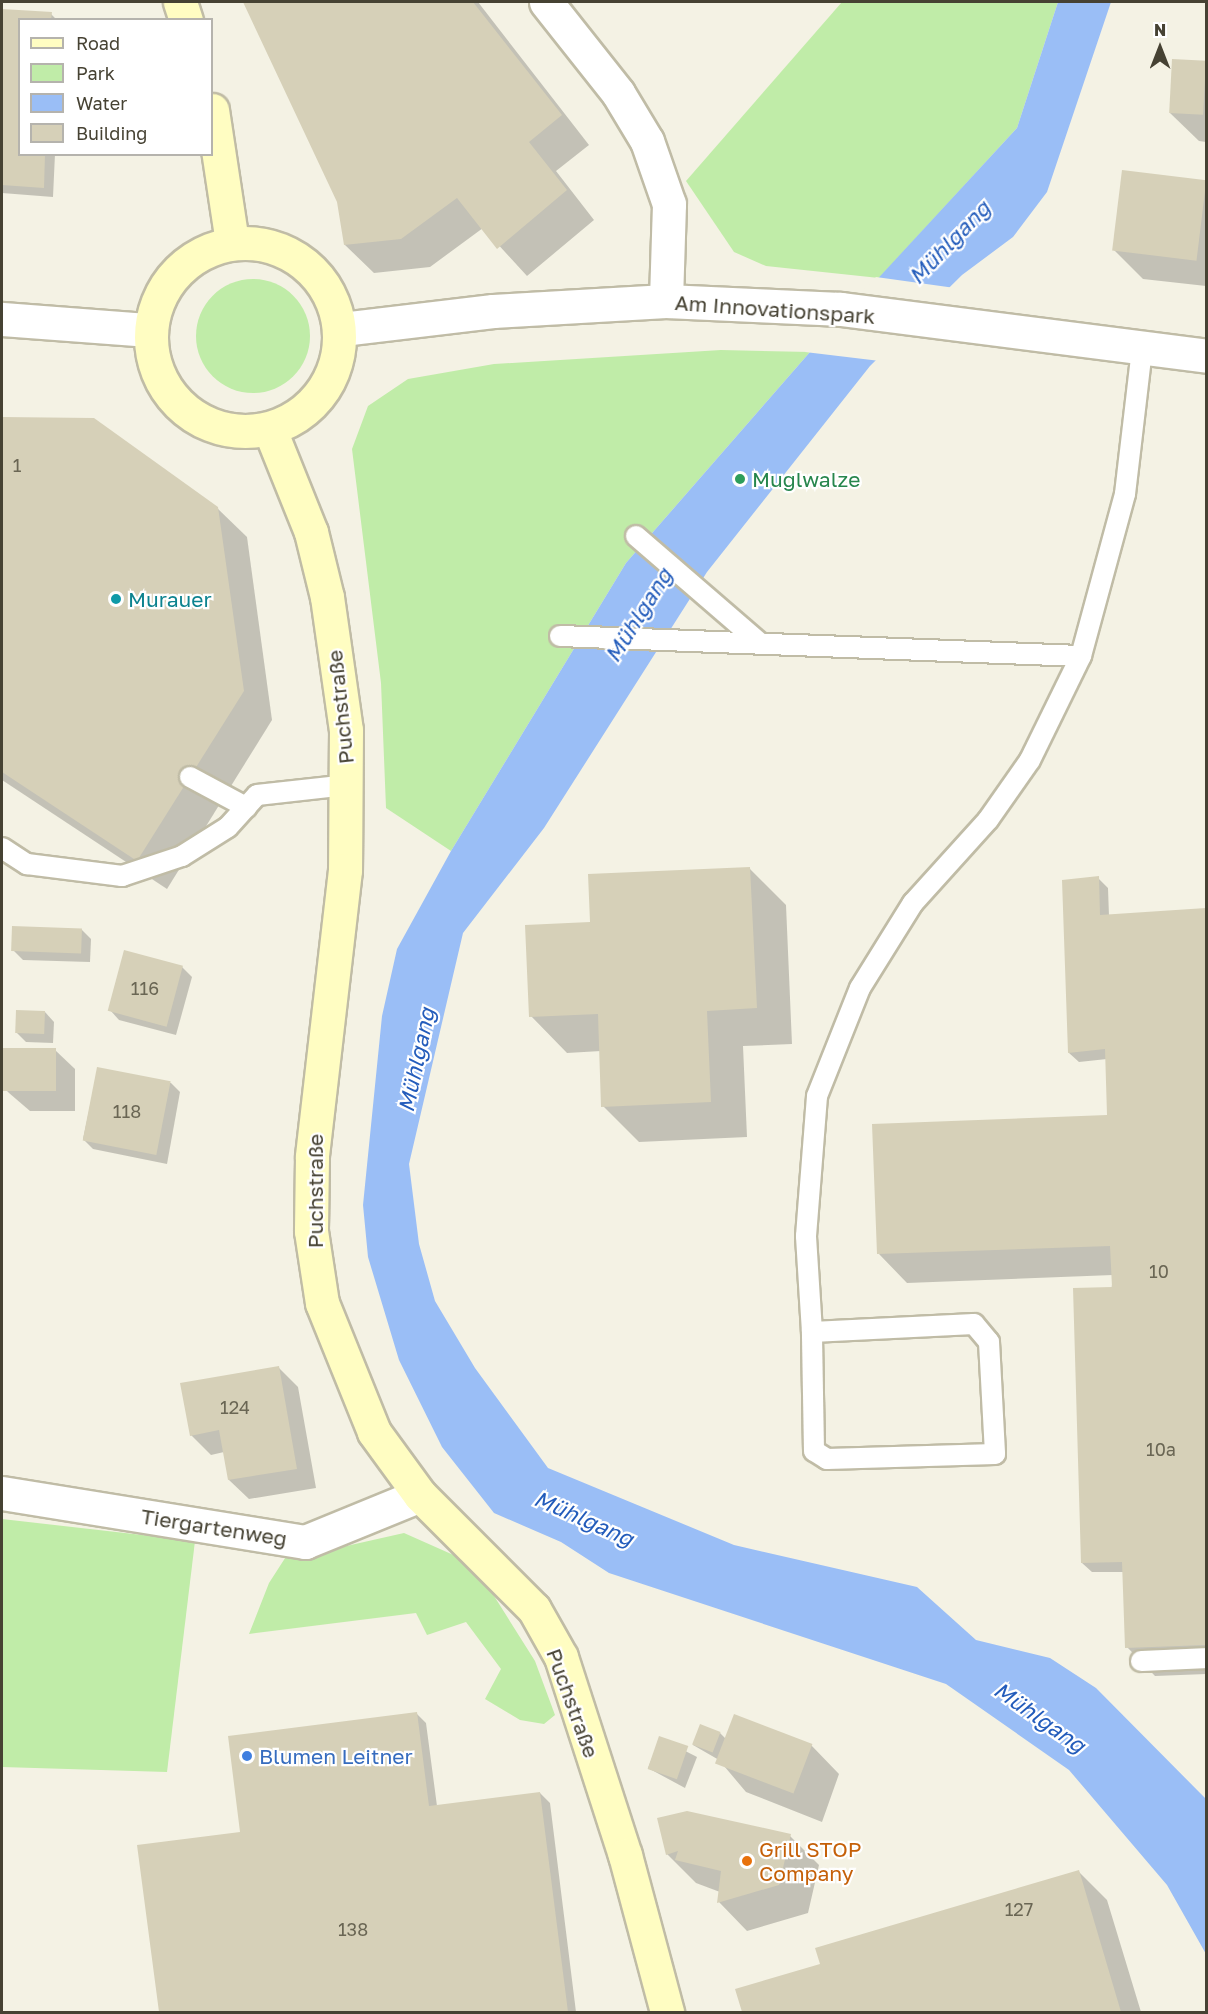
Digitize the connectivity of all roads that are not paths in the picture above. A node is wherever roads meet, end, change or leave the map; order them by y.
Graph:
1 (180, 2) edge
2 (546, 2) edge
3 (185, 18) edge
4 (213, 117) edge
5 (232, 242) junction
6 (666, 301) junction
7 (2, 319) edge
8 (342, 329) junction
9 (150, 330) junction
10 (1142, 349) junction
11 (1206, 356) edge
12 (270, 430) junction
13 (636, 536) dead end
14 (560, 636) dead end
15 (760, 644) junction
16 (1081, 656) junction
17 (190, 777) dead end
18 (348, 785) junction
19 (246, 807) junction
20 (2, 848) edge
21 (812, 1332) junction
22 (2, 1493) edge
23 (420, 1495) junction
24 (1206, 1658) edge
25 (1141, 1661) dead end
26 (668, 2013) edge

1 - 3 main road
2 - 6 street
4 - 5 main road
5 - 8 main road
5 - 9 main road
6 - 8 street, Am Innovationspark
6 - 10 street, Am Innovationspark
7 - 9 street
8 - 12 main road
9 - 12 main road
10 - 11 street, Am Innovationspark
10 - 16 lane
12 - 18 main road, Puchstraße
13 - 15 lane
14 - 15 lane
15 - 16 lane
16 - 21 lane
17 - 19 lane
18 - 19 lane
18 - 23 main road, Puchstraße
19 - 20 lane
21 - 21 lane
22 - 23 street, Tiergartenweg
23 - 26 main road, Puchstraße
24 - 25 lane

